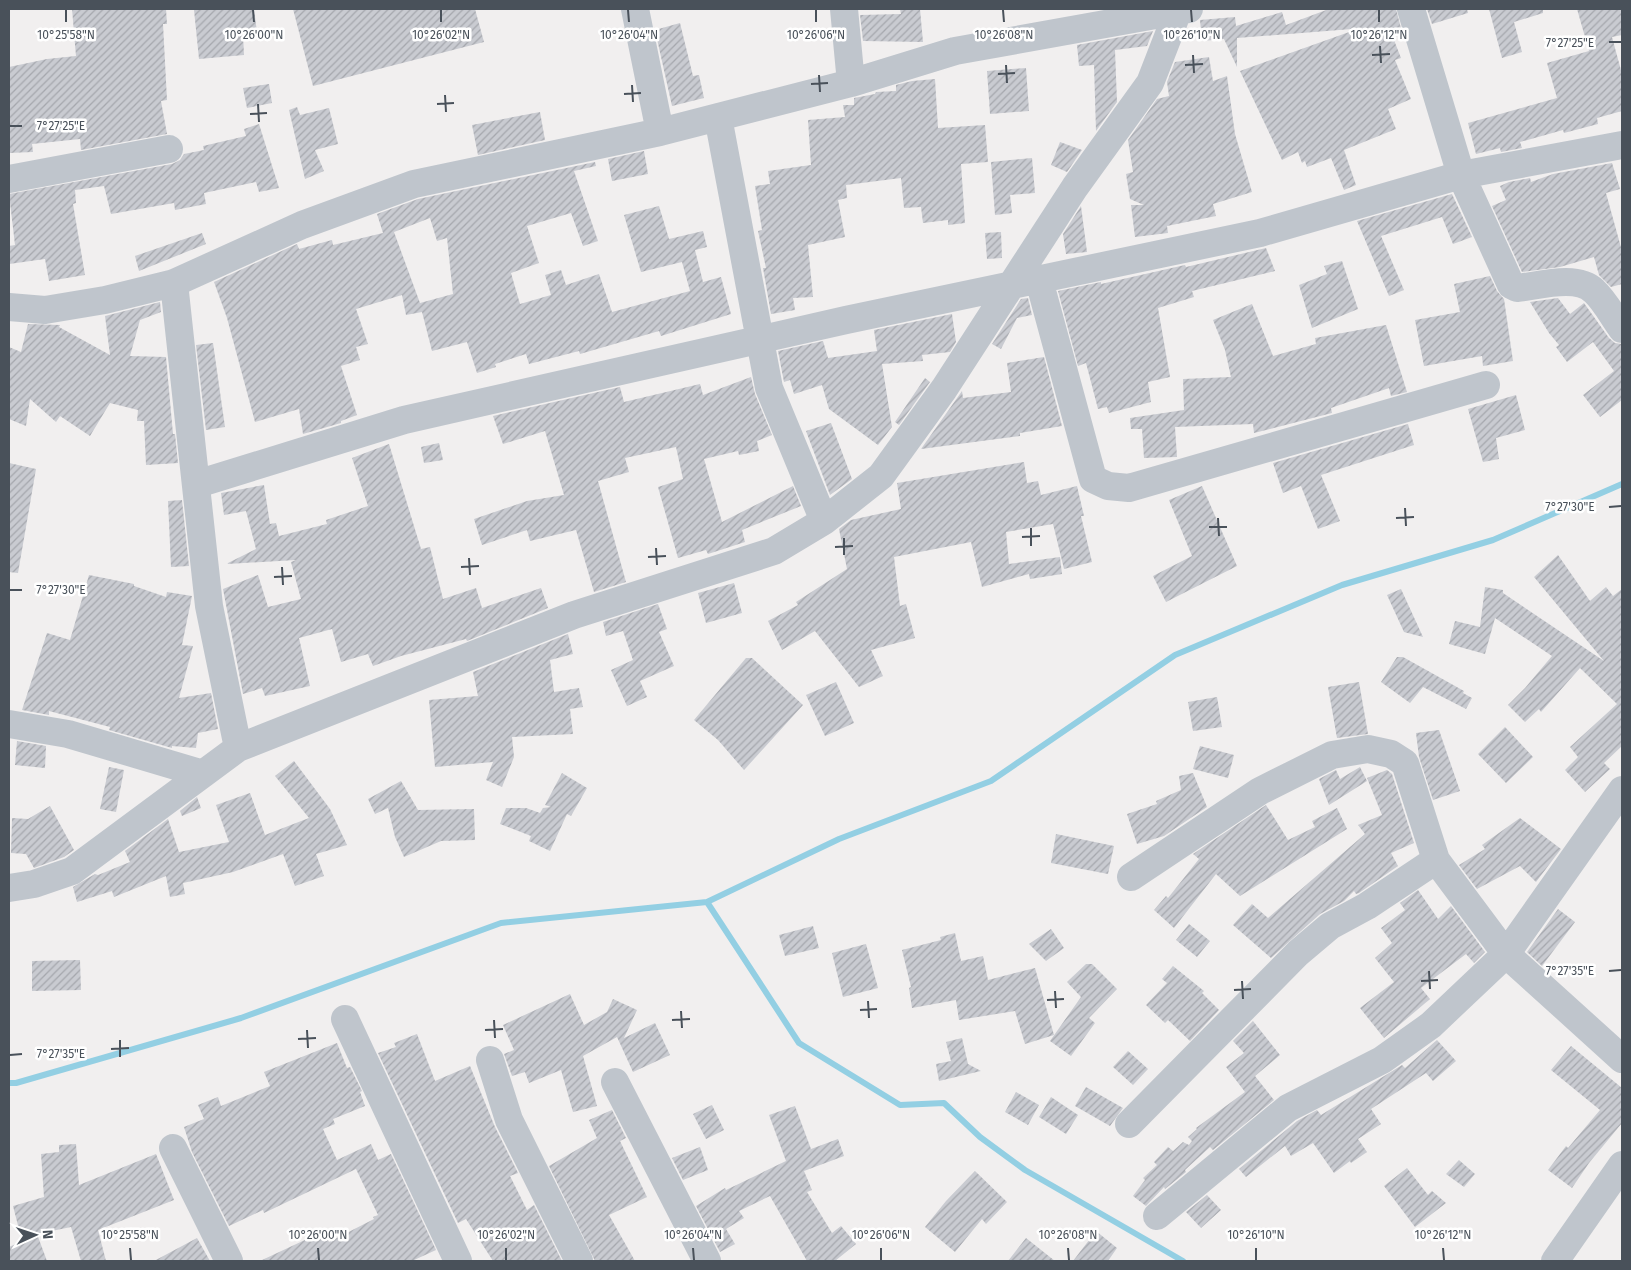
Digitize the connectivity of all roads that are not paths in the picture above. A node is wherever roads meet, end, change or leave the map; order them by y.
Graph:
1 (635, 9) edge
2 (844, 9) edge
3 (1411, 9) edge
4 (1184, 10) edge
5 (851, 83) junction
6 (718, 117) junction
7 (660, 132) junction
8 (1622, 144) edge
9 (169, 149) dead end
10 (1461, 175) junction
11 (9, 179) edge
12 (1039, 280) junction
13 (174, 282) junction
14 (1009, 286) junction
15 (9, 307) edge
16 (1622, 329) edge
17 (760, 340) junction
18 (1486, 385) dead end
19 (197, 484) junction
20 (824, 521) junction
21 (9, 724) edge
22 (238, 748) junction
23 (203, 774) junction
24 (1622, 790) edge
25 (1436, 860) junction
26 (1131, 877) dead end
27 (9, 888) edge
28 (1506, 954) junction
29 (345, 1019) dead end
30 (1622, 1059) edge
31 (490, 1060) dead end
32 (615, 1082) dead end
33 (1130, 1124) dead end
34 (173, 1148) dead end
35 (1622, 1165) edge
36 (1157, 1216) dead end
37 (229, 1261) edge
38 (458, 1261) edge
39 (579, 1261) edge
40 (707, 1261) edge
41 (1555, 1261) edge

1 - 7 street
2 - 5 street
3 - 10 street
4 - 5 street
4 - 14 street
5 - 6 street
6 - 7 street
6 - 17 street
7 - 13 street
8 - 10 street
9 - 11 street
10 - 12 street
10 - 16 street
12 - 14 street
12 - 18 street
13 - 15 street
13 - 19 street
14 - 17 street
14 - 20 street
17 - 19 street
17 - 20 street
19 - 22 street
20 - 22 street
21 - 23 street
22 - 23 street
23 - 27 street
24 - 28 street
25 - 26 street
25 - 28 street
25 - 33 street
28 - 30 street
28 - 36 street
29 - 38 street
31 - 39 street
32 - 40 street
34 - 37 street
35 - 41 street

